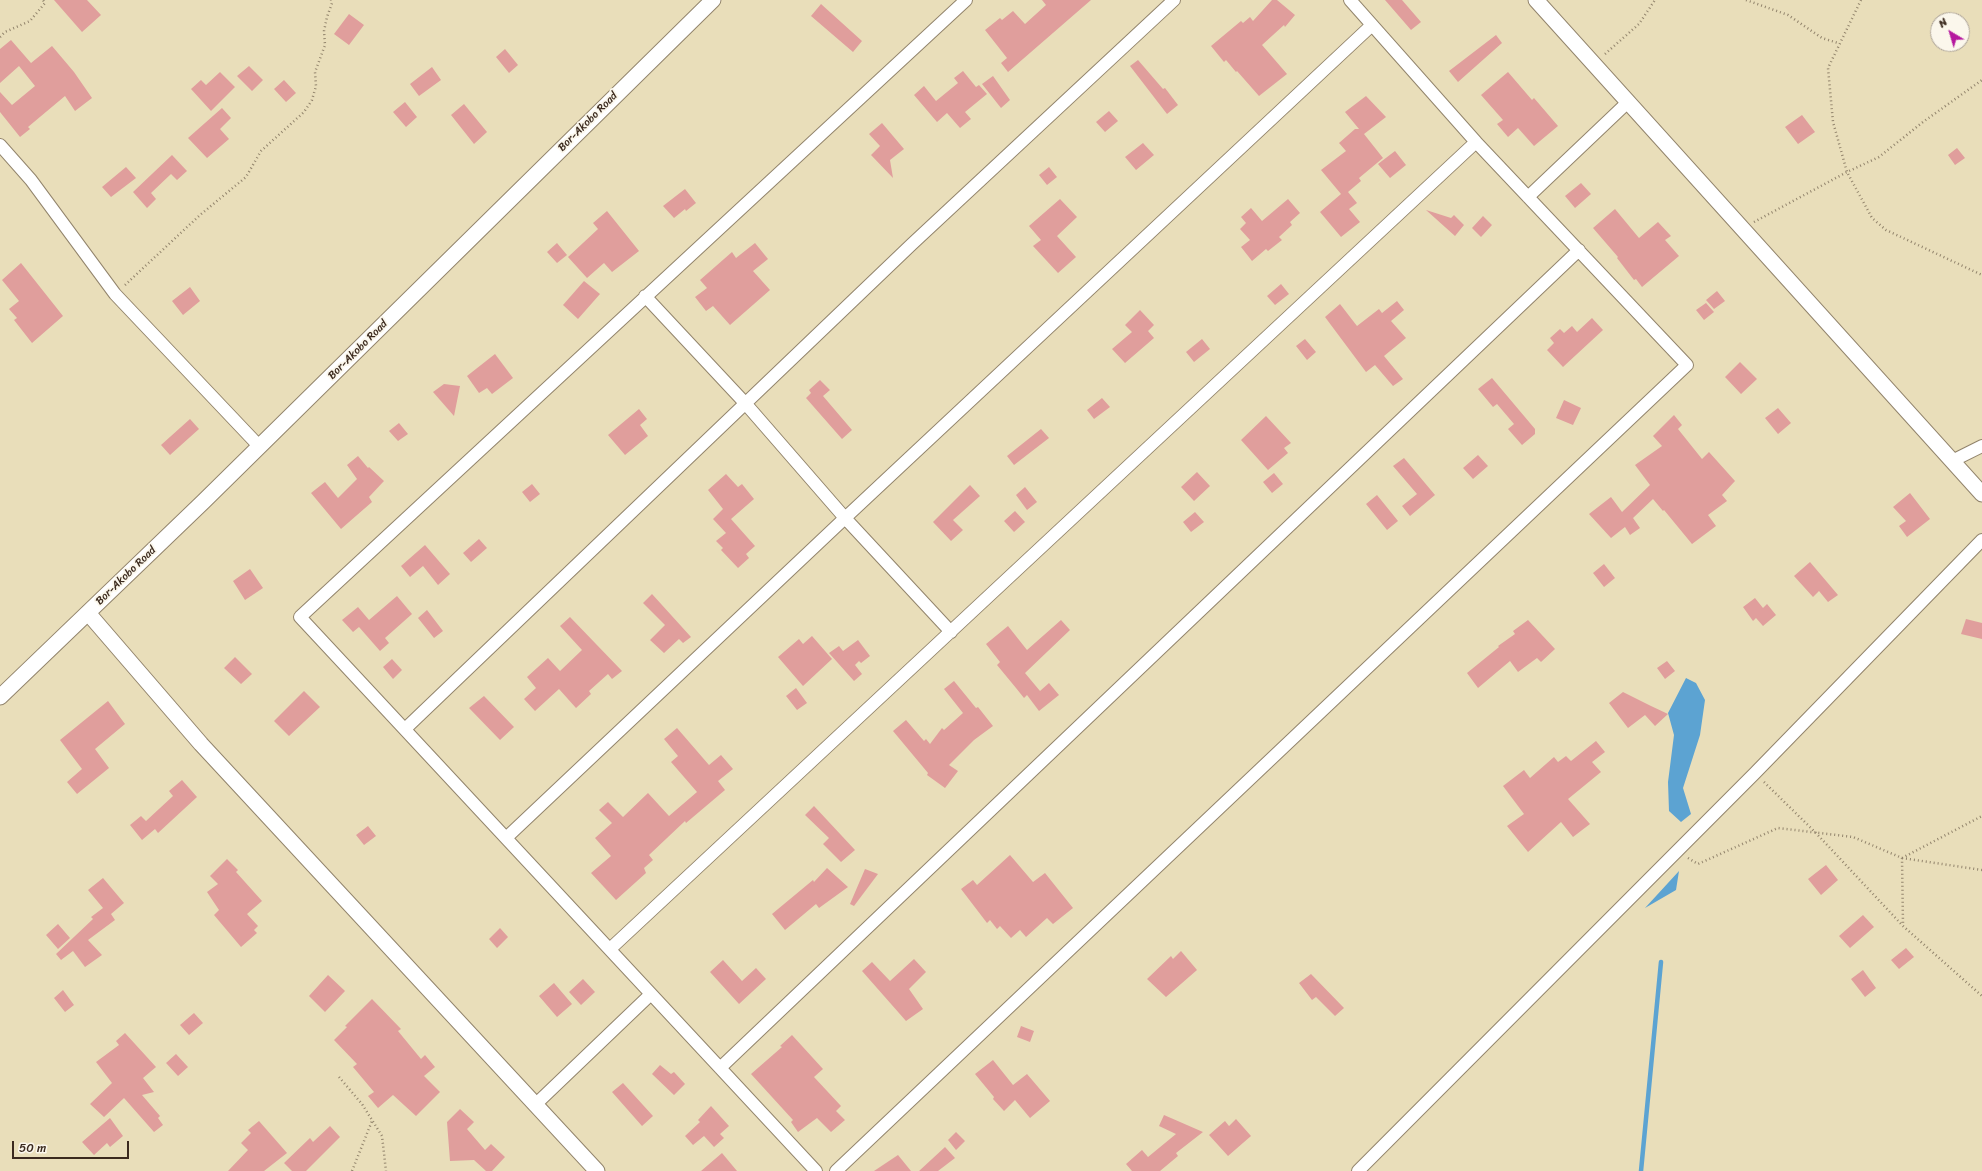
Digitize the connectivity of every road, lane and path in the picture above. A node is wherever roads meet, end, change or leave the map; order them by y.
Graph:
1 (43, 0) edge
2 (331, 0) edge
3 (714, 0) edge
4 (966, 0) edge
5 (1174, 0) edge
6 (1350, 0) edge
7 (1536, 0) edge
8 (1655, 0) edge
9 (1746, 0) edge
10 (1861, 0) edge
11 (1372, 25) junction
12 (0, 37) edge
13 (1838, 43) junction
14 (1594, 64) junction
15 (1982, 80) edge
16 (1628, 102) junction
17 (1476, 142) junction
18 (0, 145) edge
19 (1847, 172) junction
20 (1528, 197) junction
21 (1742, 228) junction
22 (1579, 250) junction
23 (1982, 275) edge
24 (115, 294) junction
25 (645, 296) junction
26 (745, 403) junction
27 (259, 446) junction
28 (1982, 446) edge
29 (1952, 461) junction
30 (1982, 494) edge
31 (846, 518) junction
32 (1982, 540) edge
33 (88, 613) junction
34 (951, 632) junction
35 (0, 697) edge
36 (405, 729) junction
37 (1755, 773) junction
38 (1982, 816) edge
39 (1815, 832) junction
40 (506, 838) junction
41 (1678, 851) junction
42 (1902, 858) junction
43 (1982, 870) edge
44 (1903, 926) junction
45 (610, 949) junction
46 (652, 994) junction
47 (1982, 996) edge
48 (720, 1068) junction
49 (340, 1077) dead end
50 (536, 1104) junction
51 (373, 1121) junction
52 (352, 1171) edge
53 (386, 1171) edge
54 (598, 1171) edge
55 (816, 1171) edge
56 (836, 1171) edge
57 (1358, 1171) edge

1 - 12 path
2 - 24 path
3 - 27 street, Bor-Akobo Road
4 - 25 street
5 - 26 street
6 - 11 street
7 - 14 street
8 - 14 path
9 - 13 path
10 - 13 path
11 - 17 street
11 - 31 street
13 - 19 path
14 - 16 street
15 - 19 path
16 - 20 street
16 - 21 street
17 - 20 street
17 - 34 street
18 - 24 street
19 - 21 path
19 - 23 path
20 - 22 street
21 - 29 street
22 - 48 street
22 - 56 street
24 - 27 street
25 - 26 street
25 - 36 street
26 - 31 street
26 - 36 street
27 - 33 street, Bor-Akobo Road
28 - 29 street
29 - 30 street
31 - 34 street
31 - 40 street
32 - 37 street
33 - 35 street, Bor-Akobo Road
33 - 50 street
34 - 45 street
36 - 40 street
37 - 39 path
37 - 41 street
38 - 42 path
39 - 41 path
39 - 42 path
39 - 44 path
40 - 45 street
41 - 57 street
42 - 43 path
42 - 44 path
44 - 47 path
45 - 46 street
46 - 48 street
46 - 50 street
48 - 55 street
49 - 51 path
50 - 54 street
51 - 52 path
51 - 53 path

